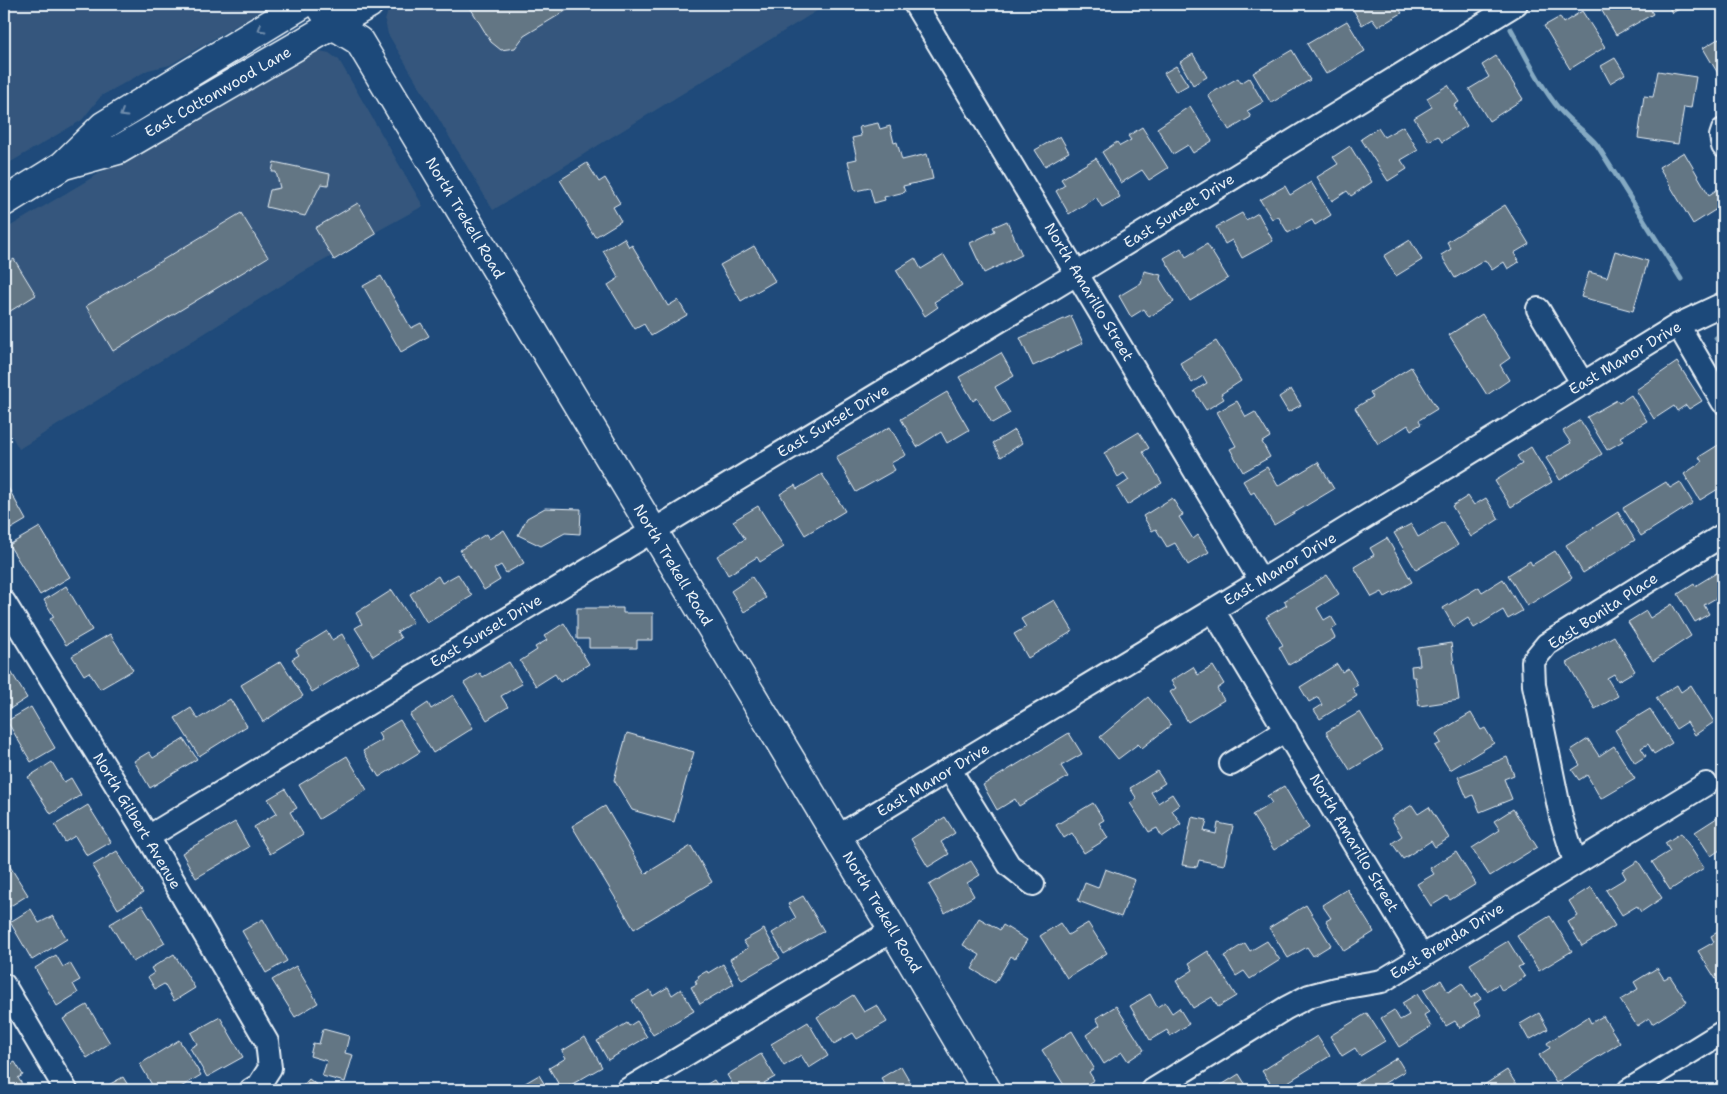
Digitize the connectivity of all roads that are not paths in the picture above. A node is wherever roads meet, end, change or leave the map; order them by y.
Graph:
1 (303, 4) edge
2 (915, 4) edge
3 (1516, 4) edge
4 (361, 6) edge
5 (326, 14) edge
6 (359, 41) junction
7 (1723, 130) edge
8 (1723, 146) edge
9 (62, 166) junction
10 (4, 202) edge
11 (1078, 273) junction
12 (1723, 304) edge
13 (1538, 310) dead end
14 (1678, 325) junction
15 (1583, 384) junction
16 (1723, 402) edge
17 (652, 530) junction
18 (1723, 535) edge
19 (1261, 581) junction
20 (4, 602) edge
21 (1214, 610) junction
22 (1286, 730) junction
23 (1231, 764) dead end
24 (950, 770) junction
25 (1706, 784) dead end
26 (148, 837) junction
27 (837, 837) junction
28 (1575, 862) junction
29 (1032, 884) dead end
30 (893, 930) junction
31 (1422, 957) junction
32 (4, 985) edge
33 (1723, 1032) edge
34 (66, 1090) edge
35 (251, 1090) edge
36 (627, 1090) edge
37 (987, 1090) edge
38 (1153, 1090) edge
39 (1629, 1090) edge

1 -> 9 main road, East Cottonwood Lane
2 - 11 street, North Amarillo Street
3 - 11 street, East Sunset Drive
4 - 5 main road, East Cottonwood Lane
4 - 6 main road
5 - 6 main road, North Trekell Road
5 - 9 main road, East Cottonwood Lane
6 - 17 main road, North Trekell Road
7 - 8 street
9 - 10 main road, East Cottonwood Lane
11 - 17 street, East Sunset Drive
11 - 19 street, North Amarillo Street
12 - 14 street, East Manor Drive
13 - 15 street
14 - 15 street, East Manor Drive
14 - 16 street
15 - 19 street, East Manor Drive
17 - 26 street, East Sunset Drive
17 - 27 main road, North Trekell Road
18 - 28 street, East Bonita Place
19 - 21 street, East Manor Drive
20 - 26 street, North Gilbert Avenue
21 - 22 street, North Amarillo Street
21 - 24 street, East Manor Drive
22 - 23 street
22 - 31 street, North Amarillo Street
24 - 27 street, East Manor Drive
24 - 29 street
25 - 28 street, East Brenda Drive
26 - 35 street, North Gilbert Avenue
27 - 30 main road, North Trekell Road
28 - 31 street, East Brenda Drive
30 - 36 street
30 - 37 main road, North Trekell Road
31 - 38 street, East Brenda Drive
32 - 34 street
33 - 39 street

